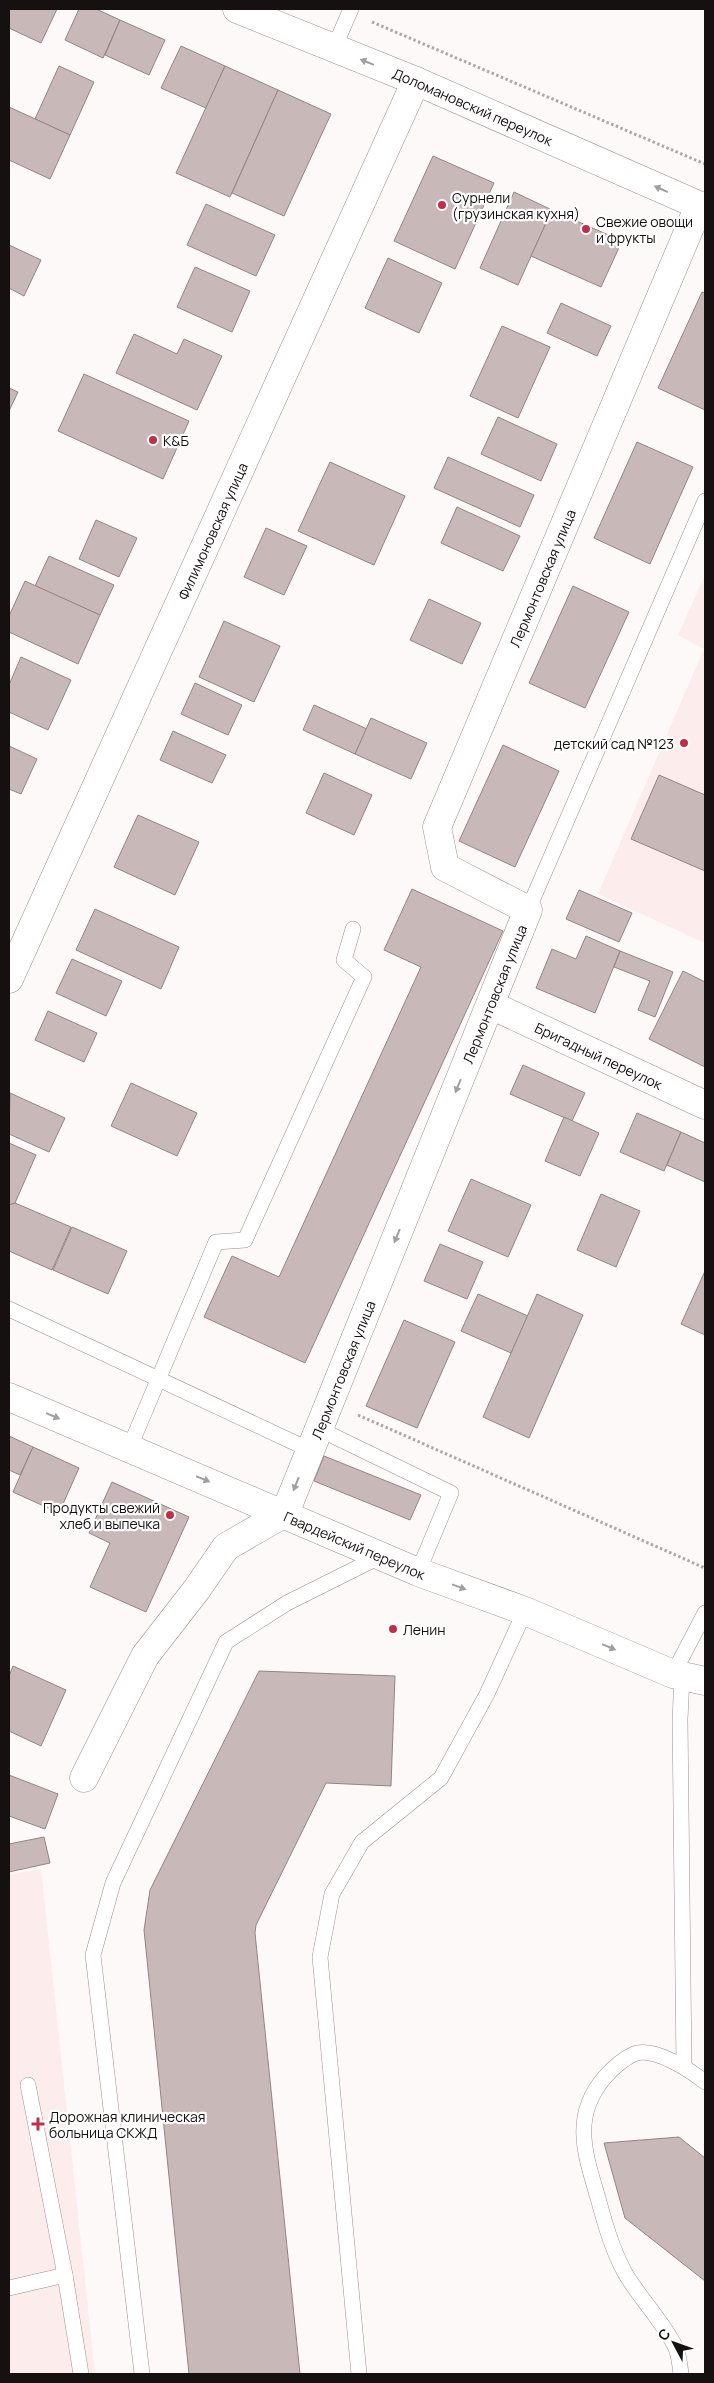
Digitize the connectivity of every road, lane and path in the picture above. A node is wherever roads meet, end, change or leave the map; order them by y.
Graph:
1 (237, 9) edge
2 (350, 10) edge
3 (334, 48) junction
4 (416, 81) junction
5 (705, 164) edge
6 (702, 207) edge
7 (705, 501) edge
8 (528, 910) junction
9 (353, 929) dead end
10 (9, 979) edge
11 (491, 1006) junction
12 (705, 1104) edge
13 (9, 1309) edge
14 (159, 1379) junction
15 (9, 1396) edge
16 (330, 1403) junction
17 (315, 1439) junction
18 (129, 1449) junction
19 (285, 1513) junction
20 (381, 1556) junction
21 (705, 1568) edge
22 (418, 1572) junction
23 (525, 1611) junction
24 (705, 1614) edge
25 (687, 1677) edge
26 (84, 1778) dead end
27 (684, 2066) junction
28 (705, 2082) edge
29 (28, 2085) dead end
30 (65, 2275) junction
31 (9, 2288) edge
32 (81, 2374) edge
33 (142, 2374) edge
34 (359, 2374) edge
35 (681, 2374) edge

1 - 3 street, Доломановский переулок
2 - 3 lane
2 - 5 path
4 -> 3 street, Доломановский переулок
6 -> 4 street, Доломановский переулок
4 - 10 street, Филимоновская улица
6 - 8 street, Лермонтовская улица
7 - 8 lane, Лермонтовская улица
8 - 11 street, Лермонтовская улица
9 - 14 lane
11 - 12 street, Бригадный переулок
11 -> 16 street, Лермонтовская улица
13 - 14 lane
14 - 17 lane
14 - 18 lane
15 -> 18 street, Гвардейский переулок
16 - 17 street, Лермонтовская улица
16 - 21 path
17 -> 19 street, Лермонтовская улица
17 - 22 lane
18 -> 19 street, Гвардейский переулок
19 - 20 street, Гвардейский переулок
19 - 26 street
20 - 22 street, Гвардейский переулок
20 - 33 lane
22 -> 23 street, Гвардейский переулок
23 -> 25 street, Гвардейский переулок
23 - 34 lane
24 - 25 lane
25 - 27 lane
27 - 28 lane
27 - 35 lane
29 - 30 lane
30 - 31 lane
30 - 32 lane

